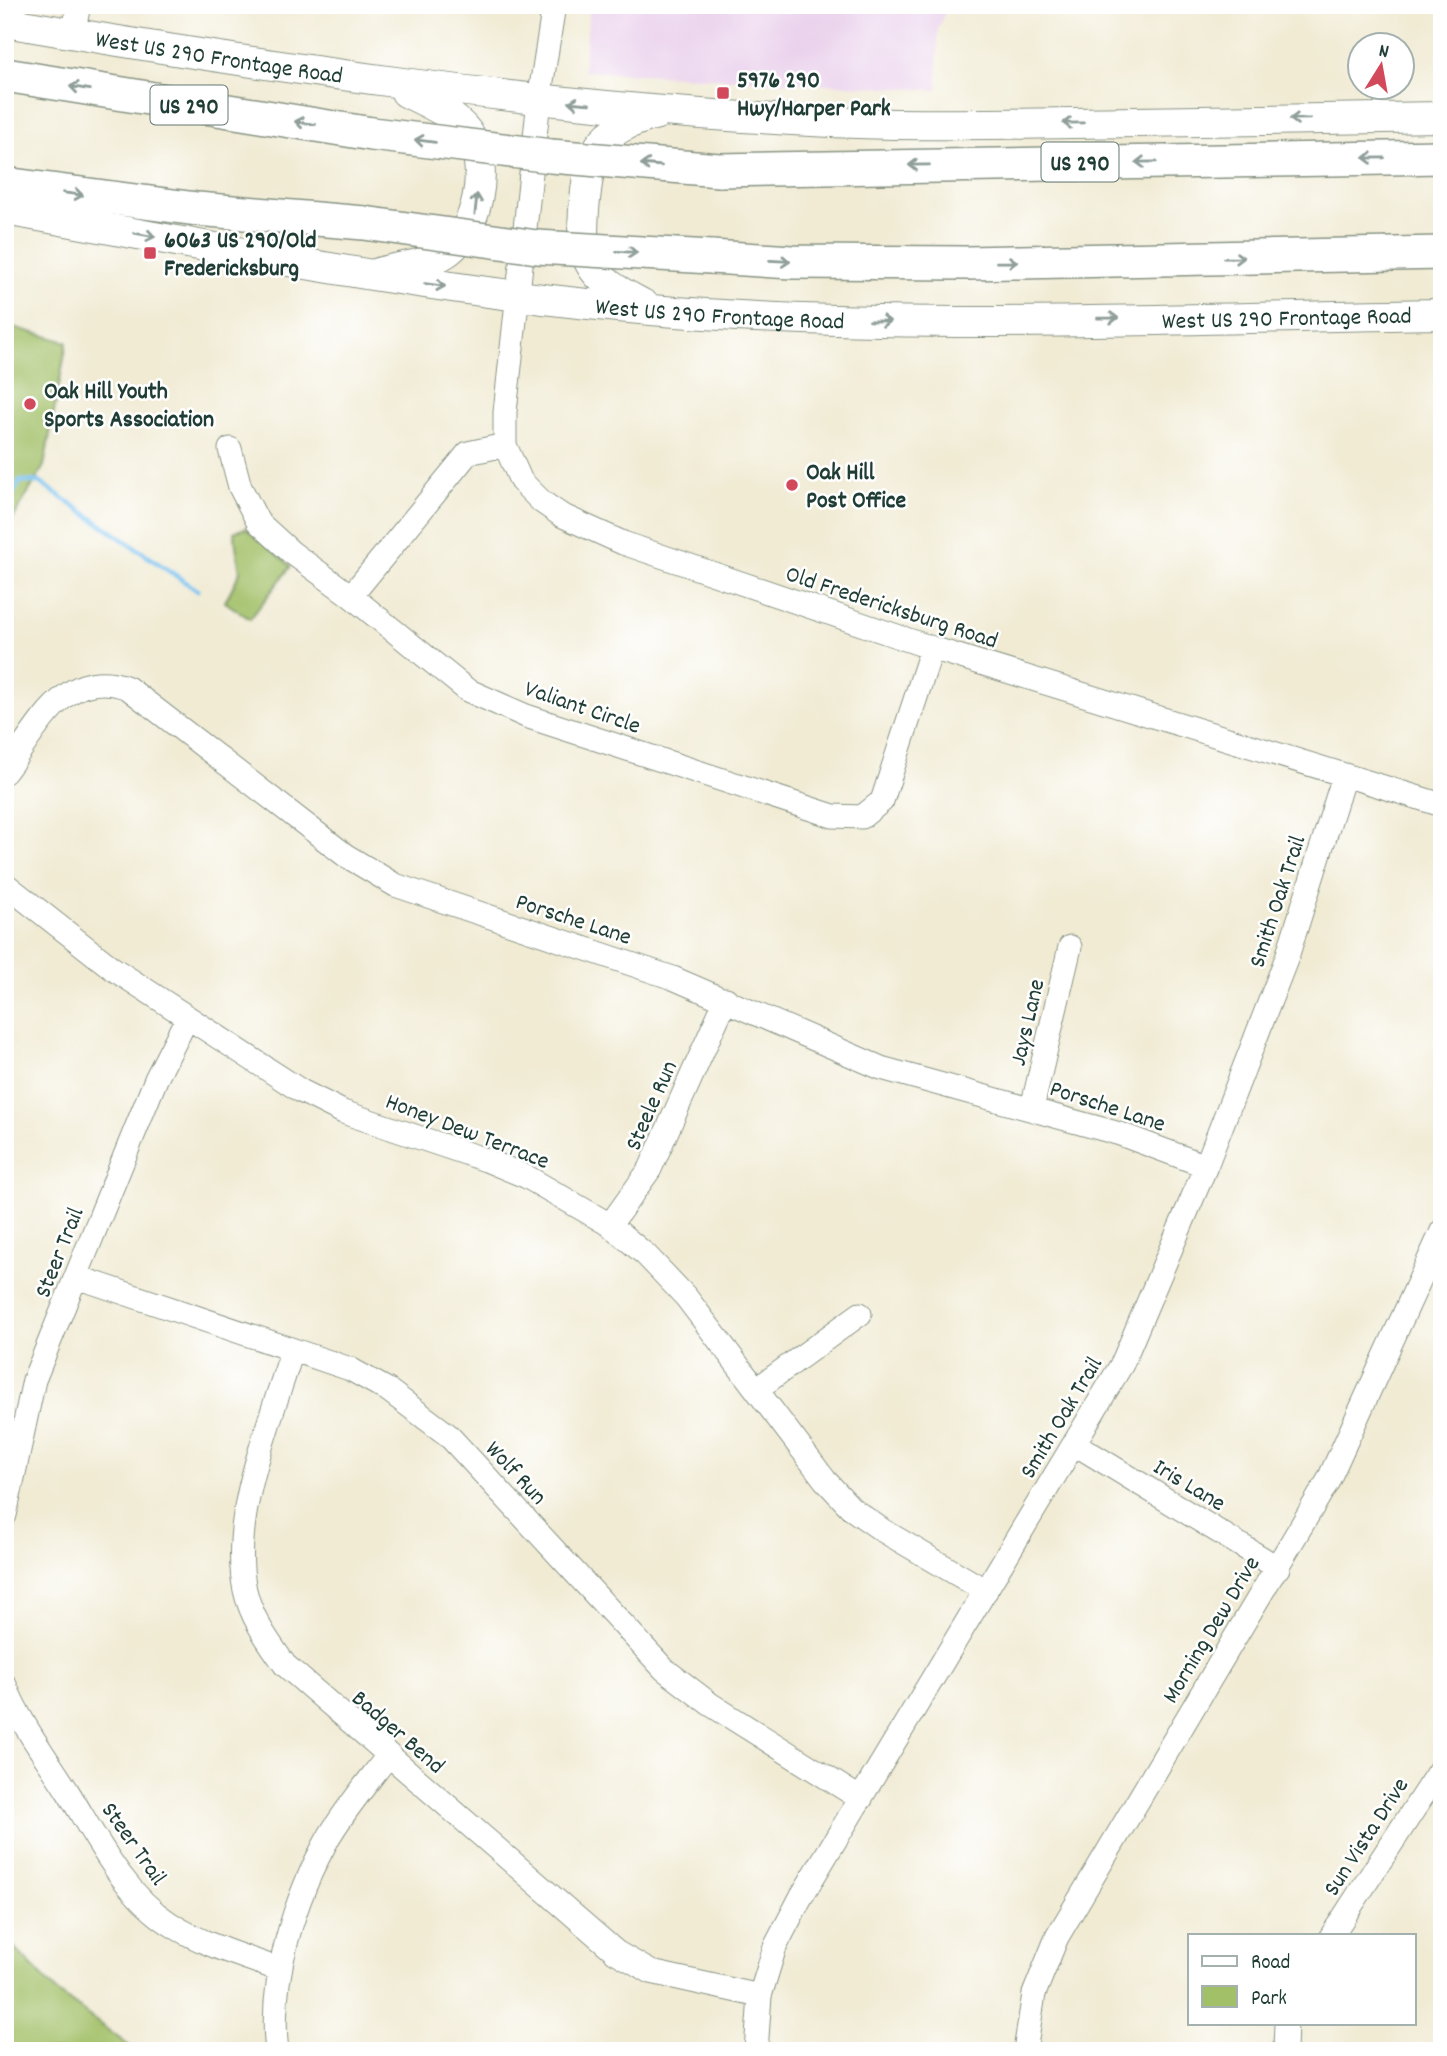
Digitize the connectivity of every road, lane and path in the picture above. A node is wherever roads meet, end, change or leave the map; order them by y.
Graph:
1 (79, 5) edge
2 (554, 5) edge
3 (5, 22) edge
4 (73, 34) junction
5 (5, 75) edge
6 (382, 81) junction
7 (539, 100) junction
8 (667, 112) junction
9 (1442, 117) edge
10 (1442, 157) edge
11 (5, 184) edge
12 (5, 210) edge
13 (1442, 254) edge
14 (367, 276) junction
15 (519, 298) junction
16 (653, 311) junction
17 (1442, 314) edge
18 (505, 445) junction
19 (230, 449) dead end
20 (351, 596) junction
21 (932, 648) junction
22 (5, 772) edge
23 (1344, 776) junction
24 (1442, 805) edge
25 (5, 884) edge
26 (1070, 947) dead end
27 (726, 999) junction
28 (187, 1018) junction
29 (1032, 1108) junction
30 (1206, 1166) junction
31 (610, 1225) junction
32 (1442, 1231) edge
33 (77, 1277) junction
34 (860, 1314) dead end
35 (292, 1351) junction
36 (757, 1389) junction
37 (1075, 1444) junction
38 (5, 1516) edge
39 (1278, 1568) junction
40 (986, 1591) junction
41 (5, 1685) edge
42 (387, 1757) junction
43 (1442, 1766) edge
44 (861, 1799) junction
45 (1333, 1934) edge
46 (278, 1969) junction
47 (760, 1996) junction
48 (1286, 2024) edge
49 (277, 2051) edge
50 (755, 2051) edge
51 (1025, 2051) edge
52 (1285, 2051) edge

1 - 4 street
2 - 7 street, Old Fredericksburg Road
3 - 4 main road, West US 290 Frontage Road
4 - 6 main road, West US 290 Frontage Road
10 -> 5 highway, US 290, bridge
6 - 7 main road, West US 290 Frontage Road
14 -> 6 main road
8 -> 7 main road, West US 290 Frontage Road
7 - 15 street, Old Fredericksburg Road
9 -> 8 main road, West US 290 Frontage Road
8 - 16 main road
11 -> 13 highway, bridge
12 -> 14 main road, West US 290 Frontage Road
14 -> 15 main road, West US 290 Frontage Road
15 - 16 main road, West US 290 Frontage Road
15 - 18 street, Old Fredericksburg Road
16 -> 17 main road, West US 290 Frontage Road
18 - 20 street
18 - 21 street, Old Fredericksburg Road
19 - 20 street, Valiant Circle
20 - 21 street, Valiant Circle
21 - 23 street, Old Fredericksburg Road
22 - 27 street, Porsche Lane
23 - 24 street, Old Fredericksburg Road
23 - 30 street, Smith Oak Trail
25 - 28 street, Honey Dew Terrace
26 - 29 street, Jays Lane
27 - 29 street, Porsche Lane
27 - 31 street, Steele Run
28 - 31 street, Honey Dew Terrace
28 - 33 street, Steer Trail
29 - 30 street, Porsche Lane
30 - 37 street, Smith Oak Trail
31 - 36 street, Honey Dew Terrace
32 - 39 street, Morning Dew Drive
33 - 35 street, Wolf Run
33 - 38 street, Steer Trail
34 - 36 street
35 - 42 street, Badger Bend
35 - 44 street, Wolf Run
36 - 40 street, Honey Dew Terrace
37 - 39 street, Iris Lane
37 - 40 street, Smith Oak Trail
39 - 51 street, Morning Dew Drive
40 - 44 street, Smith Oak Trail
41 - 46 street, Steer Trail
42 - 46 street
42 - 47 street, Badger Bend
43 - 45 street, Sun Vista Drive
44 - 47 street, Smith Oak Trail
46 - 49 street
47 - 50 street, Smith Oak Trail
48 - 52 street

